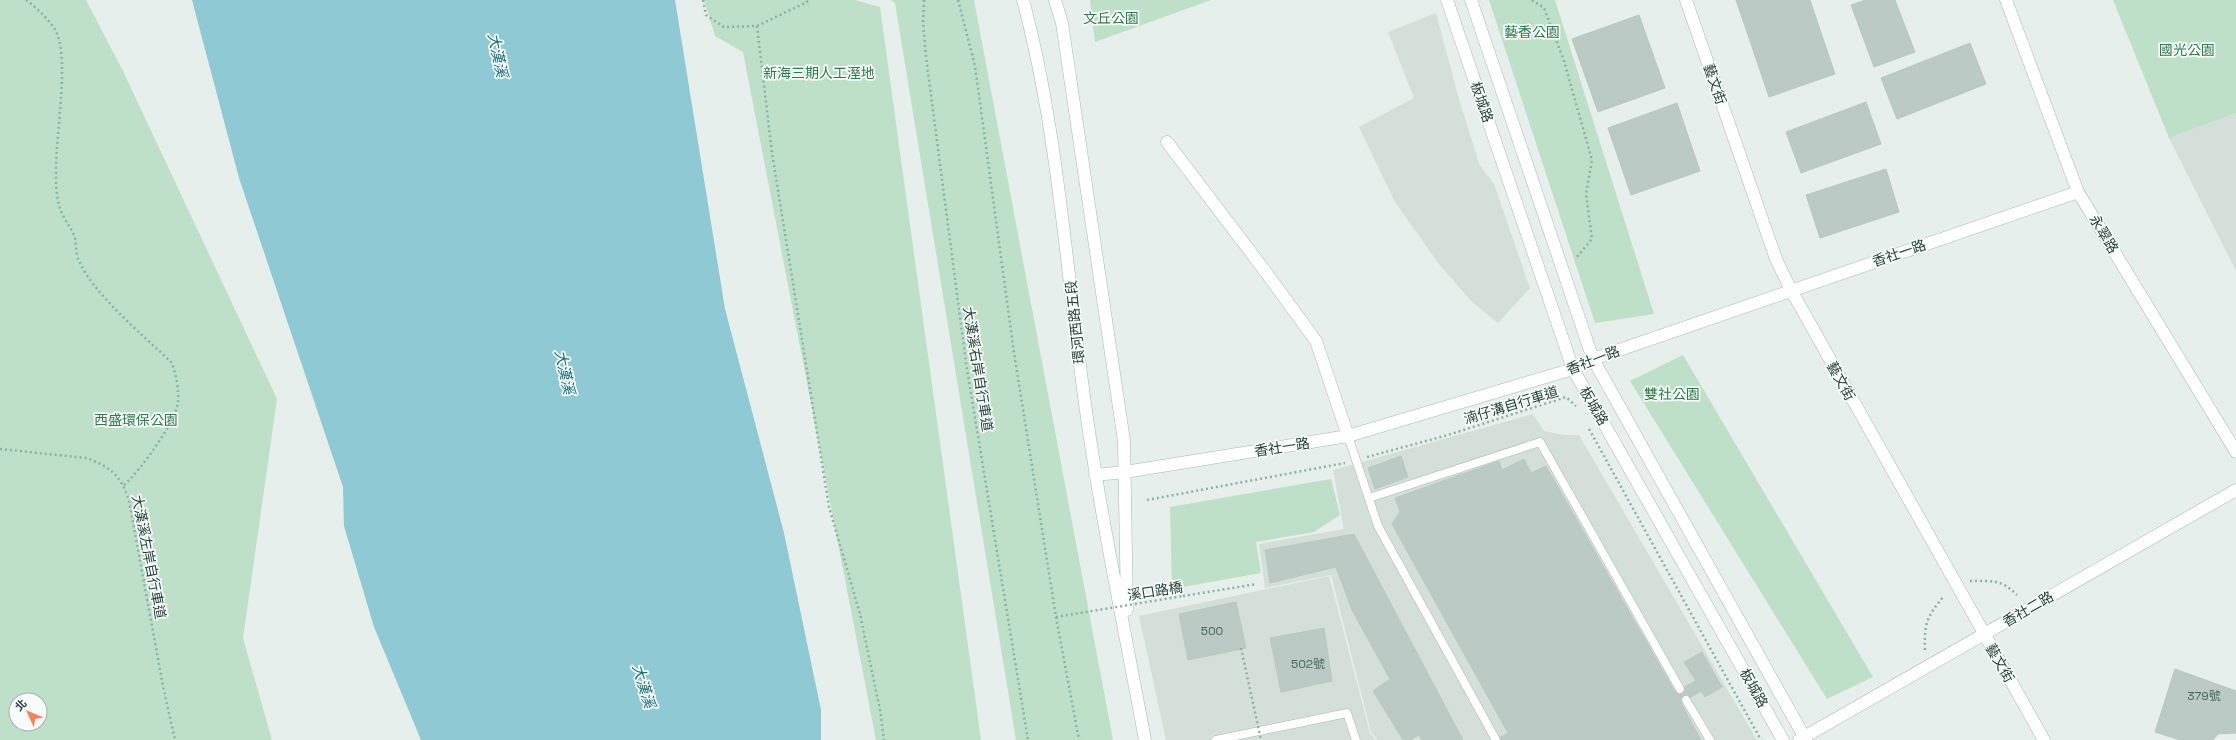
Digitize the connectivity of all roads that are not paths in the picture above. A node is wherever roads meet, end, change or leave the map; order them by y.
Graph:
1 (1023, 0) edge
2 (1055, 0) edge
3 (1447, 0) edge
4 (1471, 0) edge
5 (1686, 0) edge
6 (2006, 0) edge
7 (1167, 142) dead end
8 (2078, 192) junction
9 (1791, 290) junction
10 (1592, 359) junction
11 (1573, 369) junction
12 (1348, 436) junction
13 (2236, 452) edge
14 (1125, 472) junction
15 (1095, 475) junction
16 (2236, 490) edge
17 (1369, 498) junction
18 (1984, 634) junction
19 (1127, 644) junction
20 (1680, 689) dead end
21 (1686, 700) dead end
22 (1803, 739) edge
23 (1145, 740) edge
24 (1216, 740) edge
25 (1356, 740) edge
26 (1496, 740) edge
27 (1710, 740) edge
28 (1783, 740) edge
29 (2044, 740) edge

1 - 15 street, 環河西路五段
2 - 14 street, 環河西路五段
3 - 11 street, 板城路
4 - 10 street, 板城路
5 - 9 street, 藝文街
6 - 8 street, 永翠路
7 - 12 street
8 - 9 street, 香社一路
8 - 13 street, 永翠路
9 - 10 street, 香社一路
9 - 18 street, 藝文街
10 - 11 street, 香社一路
10 - 22 street, 板城路
11 - 12 street, 香社一路
11 - 28 street, 板城路
12 - 14 street, 香社一路
12 - 17 lane
14 - 15 street, 香社一路
14 - 19 street, 環河西路五段
15 - 19 street, 環河西路五段
16 - 18 street, 香社二路
17 - 20 lane
17 - 26 lane
18 - 22 street, 香社二路
18 - 29 street, 藝文街
19 - 23 street, 環河西路五段
21 - 27 lane
24 - 25 lane

